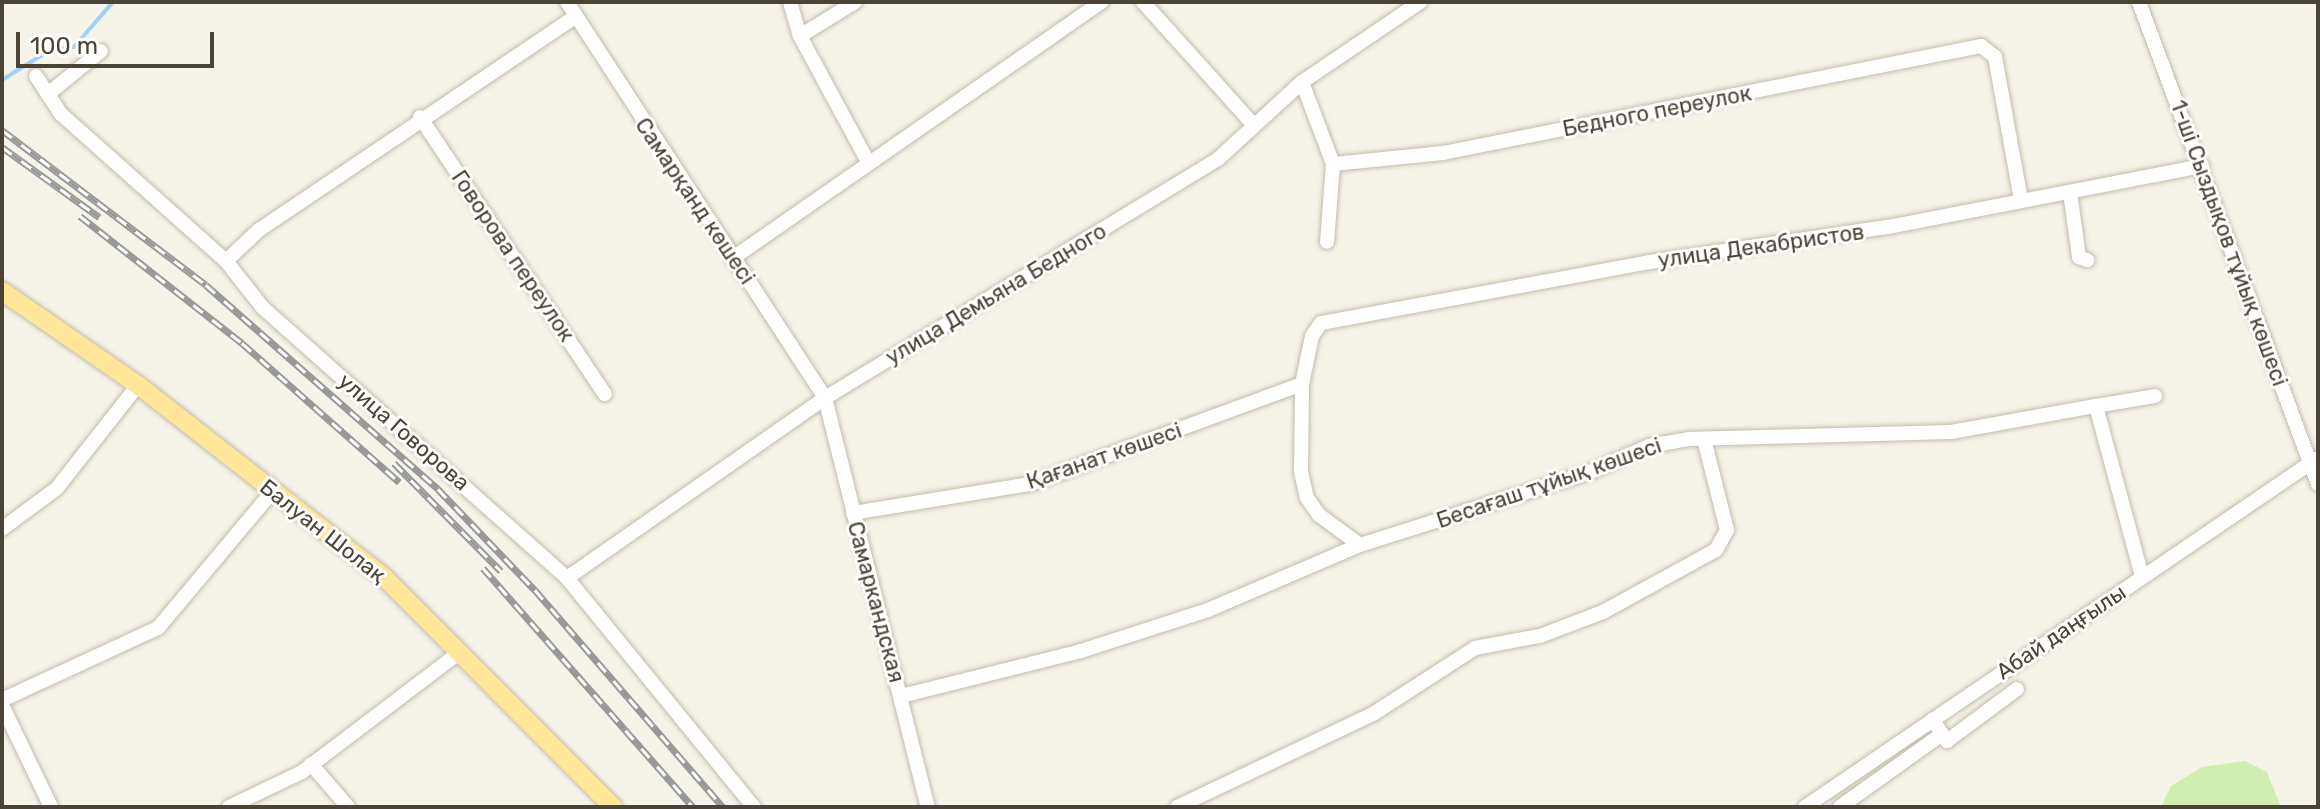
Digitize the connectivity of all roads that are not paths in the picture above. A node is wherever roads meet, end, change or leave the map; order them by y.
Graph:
1 (567, 2) edge
2 (790, 2) edge
3 (855, 2) edge
4 (1102, 2) edge
5 (1143, 2) edge
6 (1420, 2) edge
7 (2139, 2) edge
8 (576, 16) junction
9 (800, 36) junction
10 (101, 51) dead end
11 (36, 76) dead end
12 (1302, 82) junction
13 (48, 94) junction
14 (420, 117) junction
15 (1253, 124) junction
16 (868, 162) junction
17 (1333, 164) junction
18 (2202, 166) junction
19 (2070, 192) junction
20 (2021, 200) junction
21 (1327, 242) dead end
22 (733, 258) junction
23 (2087, 260) dead end
24 (226, 261) junction
25 (2, 291) edge
26 (1302, 384) junction
27 (138, 385) junction
28 (605, 394) dead end
29 (2155, 396) dead end
30 (825, 398) junction
31 (2096, 406) junction
32 (1704, 439) junction
33 (2314, 460) edge
34 (2318, 484) edge
35 (274, 490) junction
36 (853, 513) junction
37 (2, 529) edge
38 (1360, 545) junction
39 (2142, 576) junction
40 (567, 578) junction
41 (460, 652) junction
42 (2017, 689) dead end
43 (901, 696) junction
44 (2, 702) edge
45 (1933, 720) junction
46 (1942, 734) junction
47 (311, 764) junction
48 (51, 807) edge
49 (229, 807) edge
50 (348, 807) edge
51 (613, 807) edge
52 (754, 807) edge
53 (928, 807) edge
54 (1177, 807) edge
55 (1805, 807) edge
56 (1840, 807) edge

1 - 8 street, Самарқанд көшесі
2 - 9 street
3 - 9 street
4 - 16 street
5 - 15 street
6 - 12 street, улица Демьяна Бедного
7 - 18 street, 1-ші Сыздықов тұйық көшесі
8 - 14 street
8 - 22 street, Самарқанд көшесі
9 - 16 street
10 - 13 street
11 - 13 street, улица Говорова
12 - 15 street, улица Демьяна Бедного
12 - 17 street
13 - 24 street, улица Говорова
14 - 24 street
14 - 28 street, Говорова переулок
15 - 30 street, улица Демьяна Бедного
16 - 22 street
17 - 20 street, Бедного переулок
17 - 21 street
18 - 19 street, улица Декабристов
18 - 33 street, 1-ші Сыздықов тұйық көшесі
19 - 20 street, улица Декабристов
19 - 23 street
20 - 26 street, улица Декабристов
22 - 30 street, Самарқанд көшесі
24 - 40 street, улица Говорова
25 - 27 main road, Балуан Шолақ
26 - 36 street, Қағанат көшесі
26 - 38 street
27 - 35 main road, Балуан Шолақ
27 - 37 street
29 - 31 street, Бесағаш тұйық көшесі
30 - 36 street, Самаркандская
30 - 40 street, улица Демьяна Бедного
31 - 32 street, Бесағаш тұйық көшесі
31 - 39 street
32 - 38 street, Бесағаш тұйық көшесі
32 - 54 street
33 - 34 street, 1-ші Сыздықов тұйық көшесі
33 - 39 street, Абай даңғылы
35 - 41 main road, Балуан Шолақ
35 - 44 street
36 - 43 street, Самаркандская
38 - 43 street, Бесағаш тұйық көшесі
39 - 45 street, Абай даңғылы
40 - 52 street, улица Говорова
41 - 47 street
41 - 51 main road, Балуан Шолақ
42 - 46 street
43 - 53 street, Самаркандская
44 - 48 street
45 - 46 street
45 - 55 street, Абай даңғылы
46 - 56 street
47 - 49 street
47 - 50 street

